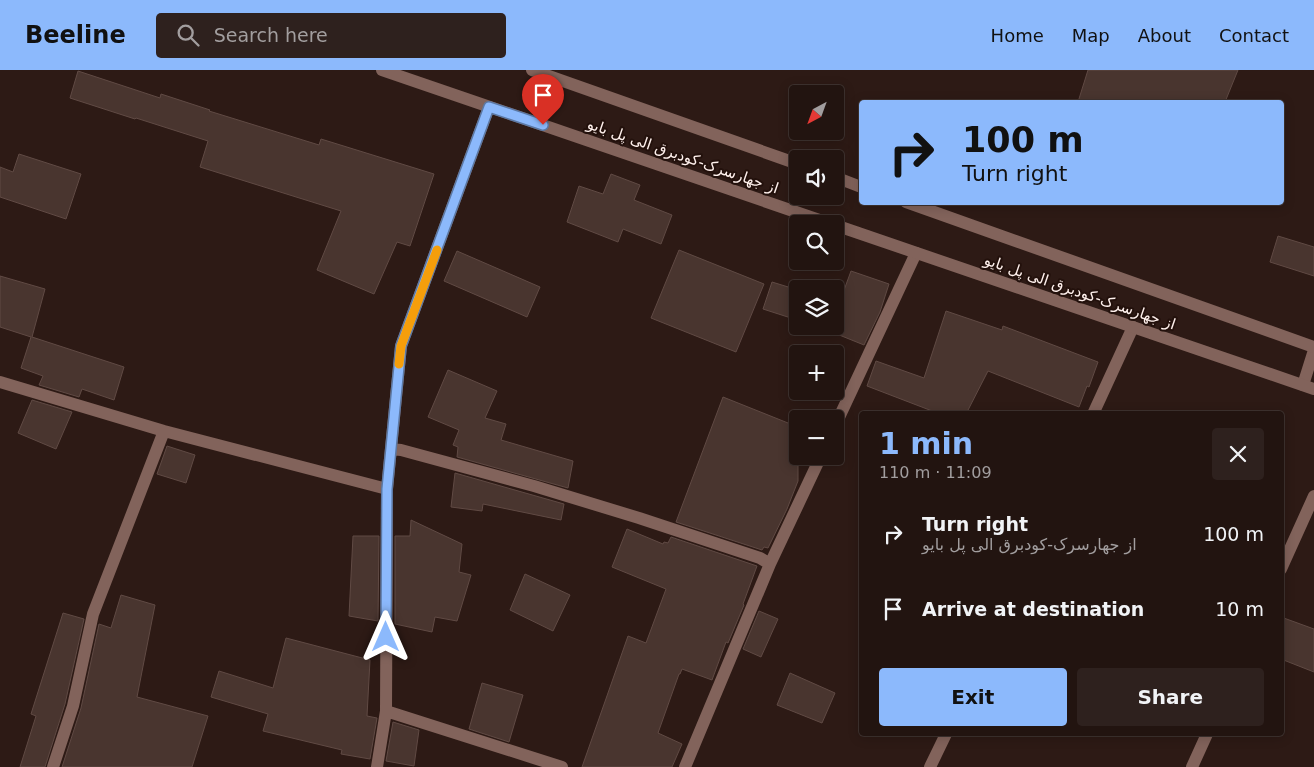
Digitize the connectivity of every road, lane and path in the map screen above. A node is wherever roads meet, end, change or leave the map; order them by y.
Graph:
1 (382, 70) edge
2 (532, 70) edge
3 (489, 107) junction
4 (789, 161) edge
5 (844, 180) edge
6 (859, 186) edge
7 (914, 205) edge
8 (805, 215) edge
9 (844, 228) edge
10 (916, 253) junction
11 (1133, 327) junction
12 (1314, 349) edge
13 (0, 382) edge
14 (1308, 387) edge
15 (842, 410) edge
16 (1094, 411) edge
17 (164, 430) junction
18 (391, 449) junction
19 (817, 465) edge
20 (387, 489) junction
21 (1314, 496) edge
22 (1284, 562) edge
23 (770, 564) junction
24 (386, 710) junction
25 (945, 736) edge
26 (1206, 736) edge
27 (53, 767) edge
28 (377, 767) edge
29 (562, 767) edge
30 (685, 767) edge
31 (930, 767) edge
32 (1192, 767) edge

1 - 3 street, از جهارسرک-کودبرق الی پل بایو
2 - 4 street, از جهارسرک-کودبرق الی پل بایو
3 - 8 street, از جهارسرک-کودبرق الی پل بایو
3 - 18 street
5 - 6 street
7 - 12 street, از جهارسرک-کودبرق الی پل بایو
9 - 10 street, از جهارسرک-کودبرق الی پل بایو
10 - 11 street, از جهارسرک-کودبرق الی پل بایو
10 - 15 street
11 - 14 street, از جهارسرک-کودبرق الی پل بایو
11 - 16 street
12 - 14 street
13 - 17 street
17 - 20 street
17 - 27 street
18 - 20 street
18 - 23 street
19 - 23 street
20 - 24 street
21 - 22 street
23 - 30 street
24 - 28 street
24 - 29 street
25 - 31 street
26 - 32 street

